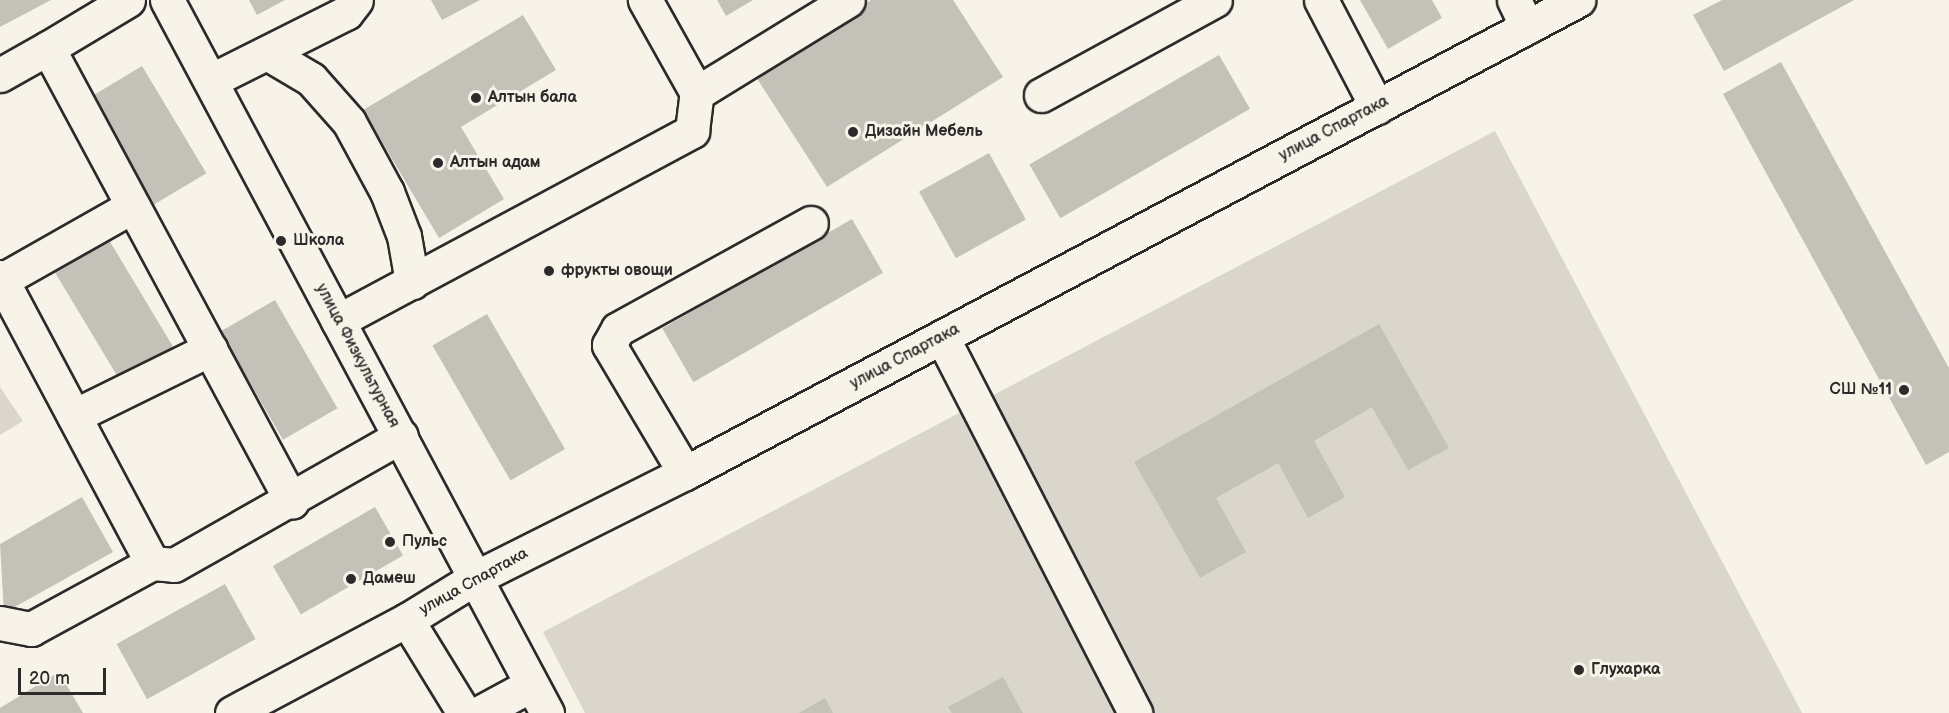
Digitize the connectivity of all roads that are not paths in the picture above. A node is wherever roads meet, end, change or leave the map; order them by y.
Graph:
1 (128, 0) edge
2 (167, 0) edge
3 (356, 0) edge
4 (645, 0) edge
5 (848, 0) edge
6 (1215, 0) edge
7 (1321, 0) edge
8 (1578, 0) edge
9 (1520, 14) edge
10 (48, 48) junction
11 (267, 53) junction
12 (0, 75) edge
13 (212, 80) junction
14 (696, 93) junction
15 (1041, 95) dead end
16 (1377, 107) junction
17 (133, 206) junction
18 (811, 223) dead end
19 (1, 279) edge
20 (412, 282) junction
21 (338, 321) junction
22 (942, 337) junction
23 (210, 349) junction
24 (74, 416) junction
25 (401, 436) junction
26 (685, 473) junction
27 (292, 502) junction
28 (152, 563) junction
29 (477, 577) junction
30 (407, 620) junction
31 (0, 623) edge
32 (531, 685) junction
33 (232, 713) edge
34 (465, 713) edge
35 (479, 713) edge
36 (547, 713) edge
37 (1136, 713) edge

1 - 10 street
2 - 13 street, улица Физкультурная
3 - 11 street
4 - 14 street
5 - 14 street
6 - 15 street
7 - 16 street
8 - 9 street, улица Спартака
9 - 16 street, улица Спартака
10 - 12 street
10 - 17 street
11 - 13 street
11 - 20 street
13 - 21 street, улица Физкультурная
14 - 20 street
16 - 22 street, улица Спартака
17 - 19 street
17 - 23 street
18 - 26 street
19 - 24 street
20 - 21 street
21 - 25 street, улица Физкультурная
22 - 26 street, улица Спартака
22 - 37 street
23 - 24 street
23 - 27 street
24 - 28 street
25 - 27 street
25 - 29 street, улица Физкультурная
26 - 29 street, улица Спартака
27 - 28 street
28 - 31 street
29 - 30 street, улица Спартака
29 - 32 street, улица Физкультурная
30 - 33 street, улица Спартака
30 - 34 street
32 - 35 street
32 - 36 street, улица Физкультурная

